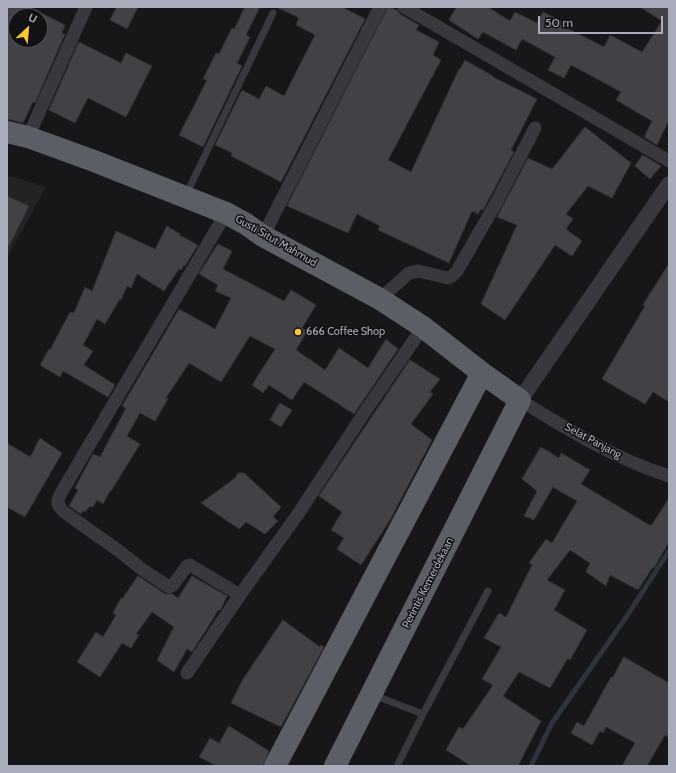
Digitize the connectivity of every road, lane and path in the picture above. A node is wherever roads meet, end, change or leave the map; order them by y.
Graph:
1 (86, 7) edge
2 (380, 7) edge
3 (404, 7) edge
4 (273, 13) dead end
5 (535, 128) dead end
6 (7, 132) edge
7 (28, 137) junction
8 (669, 161) edge
9 (669, 184) edge
10 (185, 197) junction
11 (226, 213) junction
12 (263, 236) junction
13 (380, 299) junction
14 (422, 327) junction
15 (482, 373) junction
16 (520, 400) junction
17 (669, 476) edge
18 (488, 591) dead end
19 (240, 595) junction
20 (187, 673) dead end
21 (371, 694) junction
22 (423, 714) junction
23 (276, 766) edge
24 (335, 766) edge
25 (397, 766) edge

1 - 7 street
2 - 12 street
3 - 8 street
4 - 10 lane
5 - 13 street
6 - 7 highway, Gusti Situt Mahmud
7 - 10 highway, Gusti Situt Mahmud
9 - 16 street
10 - 11 highway, Gusti Situt Mahmud
11 - 12 highway, Gusti Situt Mahmud
11 - 19 street
12 - 13 highway, Gusti Situt Mahmud
13 - 14 highway, Gusti Situt Mahmud
14 - 15 highway, Gusti Situt Mahmud
14 - 19 street
15 - 16 highway, Gusti Situt Mahmud
15 - 23 highway
16 - 17 street, Selat Panjang
16 - 21 highway, Perintis Kemerdekaan
18 - 22 lane
19 - 20 street
21 - 22 lane
21 - 24 highway, Perintis Kemerdekaan
22 - 25 lane

